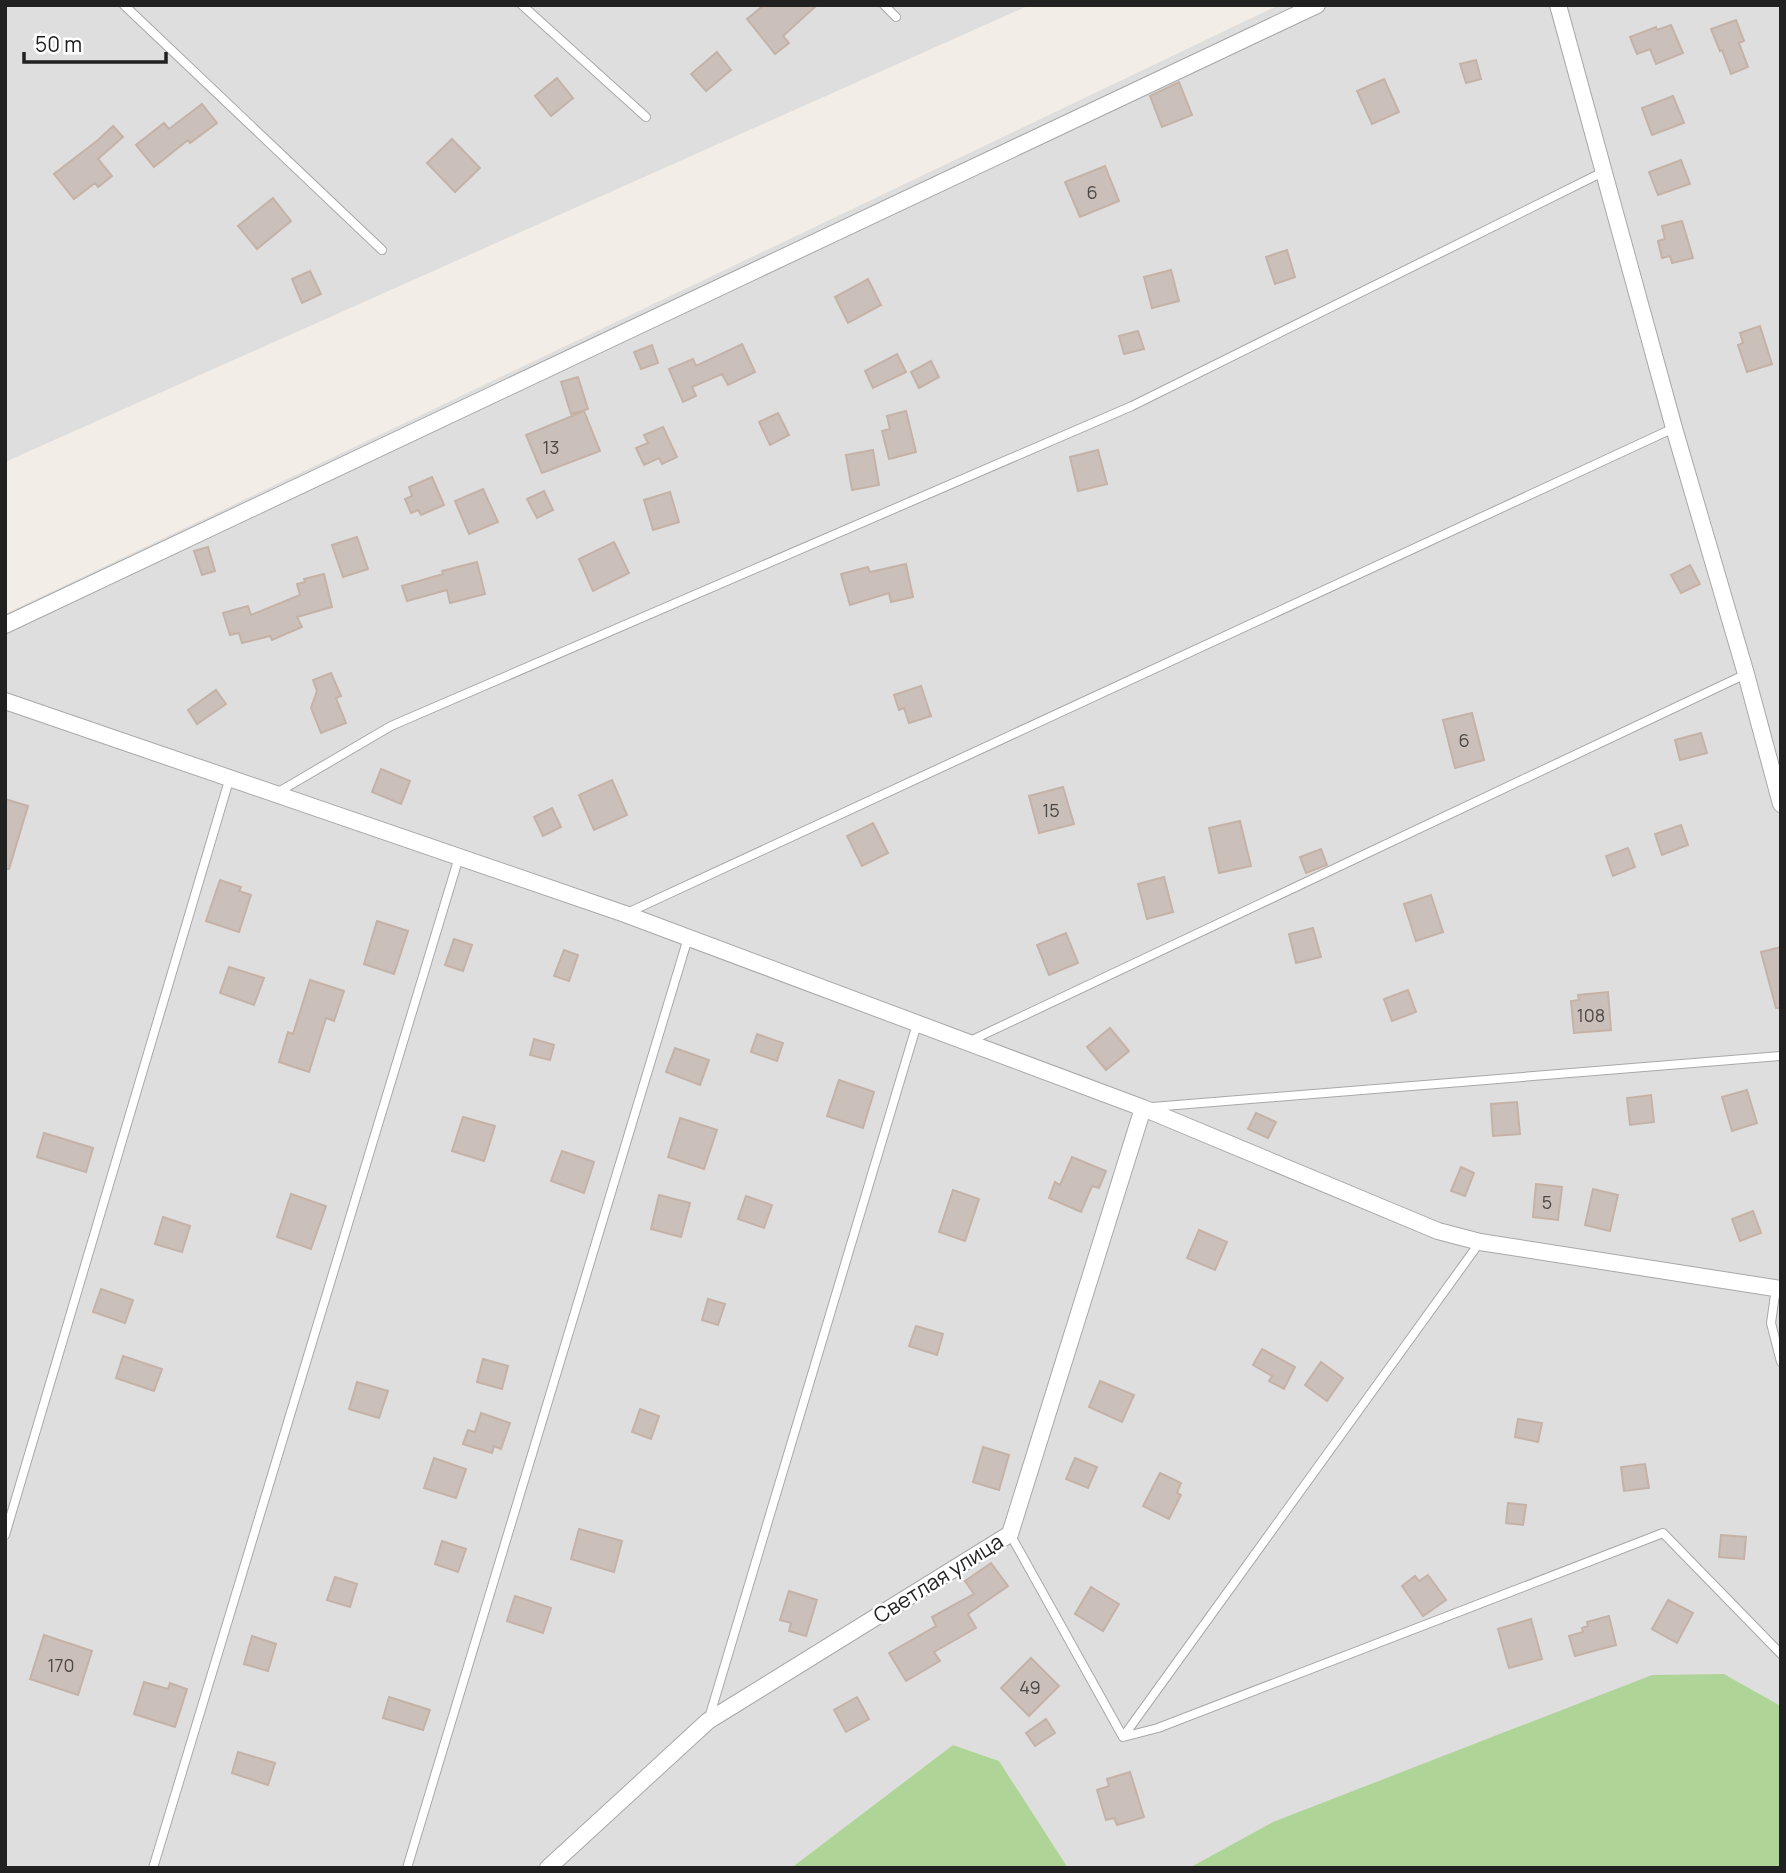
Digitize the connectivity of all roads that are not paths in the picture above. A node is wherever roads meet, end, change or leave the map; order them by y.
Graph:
1 (124, 5) edge
2 (522, 5) edge
3 (884, 5) edge
4 (1317, 5) edge
5 (1558, 5) edge
6 (896, 17) dead end
7 (646, 117) dead end
8 (1603, 172) junction
9 (382, 250) dead end
10 (1674, 428) junction
11 (5, 625) edge
12 (1746, 674) junction
13 (5, 701) edge
14 (230, 777) junction
15 (275, 794) junction
16 (1781, 804) edge
17 (459, 857) junction
18 (625, 914) junction
19 (688, 938) junction
20 (917, 1024) junction
21 (966, 1043) junction
22 (1781, 1056) edge
23 (1143, 1108) junction
24 (1480, 1242) junction
25 (1778, 1289) edge
26 (1781, 1362) edge
27 (1010, 1534) junction
28 (5, 1535) edge
29 (1781, 1654) edge
30 (708, 1721) junction
31 (1123, 1737) junction
32 (153, 1868) edge
33 (407, 1868) edge
34 (548, 1868) edge

1 - 9 lane
2 - 7 lane
3 - 6 lane
4 - 11 street
5 - 8 street
8 - 10 street
8 - 15 lane
10 - 12 street
10 - 18 lane
12 - 16 street
12 - 21 lane
13 - 14 street
14 - 15 street
14 - 28 lane
15 - 17 street
17 - 18 street
17 - 32 lane
18 - 19 street
19 - 20 street
19 - 33 lane
20 - 21 street
20 - 30 lane
21 - 23 street
22 - 23 lane
23 - 24 street
23 - 27 street, Светлая улица
24 - 25 street
24 - 31 lane
25 - 26 lane
27 - 30 street, Светлая улица
27 - 31 lane
29 - 31 lane
30 - 34 street, Светлая улица

